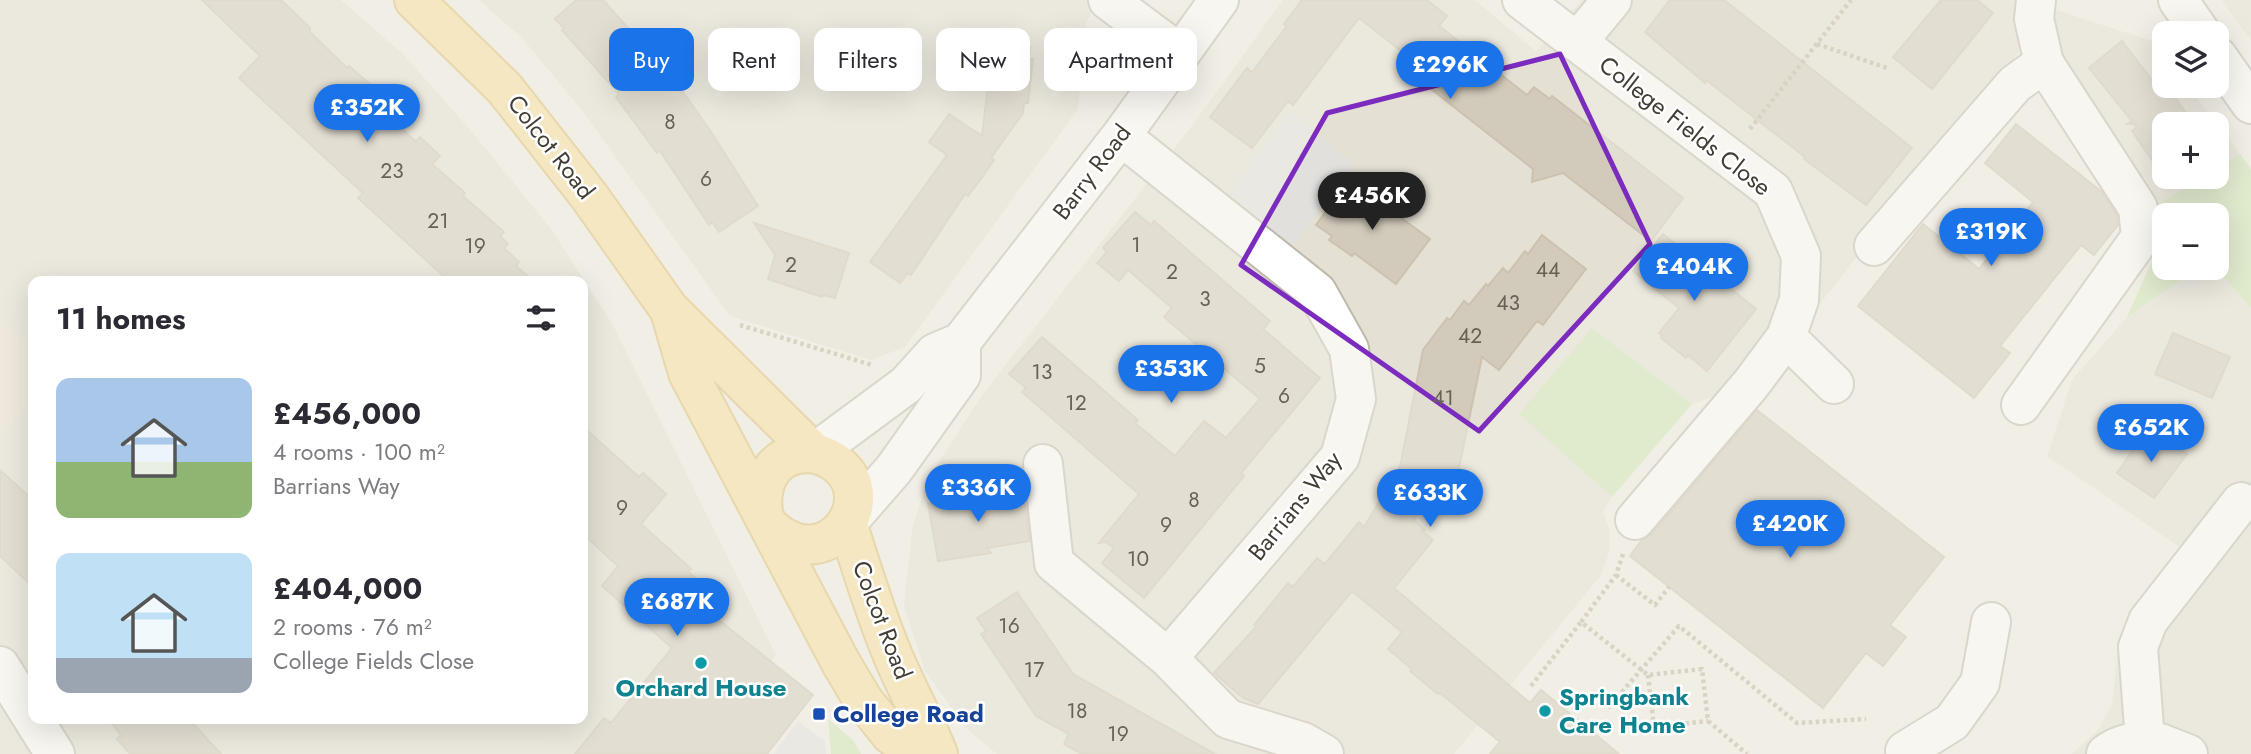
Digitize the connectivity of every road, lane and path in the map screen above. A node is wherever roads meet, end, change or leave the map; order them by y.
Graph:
1 (414, 0) edge
2 (1108, 0) edge
3 (1219, 0) edge
4 (1612, 0) edge
5 (1851, 0) edge
6 (2036, 0) edge
7 (2178, 0) edge
8 (1527, 2) edge
9 (2193, 21) edge
10 (1146, 28) edge
11 (1197, 29) edge
12 (1577, 42) junction
13 (1816, 44) junction
14 (2044, 63) junction
15 (1887, 68) dead end
16 (2229, 73) edge
17 (1152, 91) edge
18 (2251, 104) edge
19 (1121, 136) junction
20 (1728, 157) junction
21 (1874, 246) dead end
22 (682, 321) junction
23 (1786, 337) junction
24 (961, 342) junction
25 (907, 384) junction
26 (1835, 384) dead end
27 (2021, 405) dead end
28 (814, 453) junction
29 (1043, 464) dead end
30 (2241, 502) dead end
31 (766, 519) junction
32 (1635, 520) joint
33 (847, 523) junction
34 (1616, 575) junction
35 (1669, 587) dead end
36 (1581, 622) junction
37 (1991, 622) dead end
38 (1168, 658) junction
39 (0, 666) edge
40 (1641, 670) junction
41 (1648, 676) junction
42 (1531, 686) dead end
43 (1608, 708) dead end
44 (28, 711) edge
45 (1866, 719) dead end
46 (1708, 721) junction
47 (36, 724) edge
48 (2145, 741) junction
49 (1905, 751) dead end
50 (55, 754) edge
51 (926, 754) edge
52 (937, 754) edge
53 (1324, 754) edge
54 (1747, 754) edge
55 (2106, 754) edge
56 (2189, 754) edge

1 - 22 main road, Colcot Road
2 - 10 street
3 - 11 street, Barry Road
4 - 12 street
5 - 13 path
6 - 14 street
7 - 9 street
8 - 12 street, College Fields Close
12 - 20 street, College Fields Close
13 - 15 path
13 - 20 path
14 - 21 street
14 - 27 street
16 - 18 street
17 - 19 street, Barry Road
19 - 24 street, Barry Road
19 - 38 street, Barrians Way
20 - 23 street, College Fields Close
22 - 25 path
22 - 28 main road, Colcot Road
22 - 31 main road, Colcot Road
23 - 26 street
23 - 32 street, College Fields Close
24 - 25 street, Barry Road
24 - 33 street
25 - 28 street, Barry Road
28 - 31 main road
28 - 33 main road, Colcot Road
29 - 38 street
30 - 48 street
31 - 33 main road, Colcot Road
31 - 51 main road, Colcot Road
32 - 34 path
33 - 52 main road, Colcot Road
34 - 35 path
34 - 36 path
36 - 40 path
36 - 42 path
37 - 49 street
38 - 53 street
39 - 44 street
40 - 41 path
40 - 43 path
40 - 45 path
41 - 46 path
41 - 46 path
46 - 54 path
47 - 50 street
48 - 55 street
48 - 56 street

